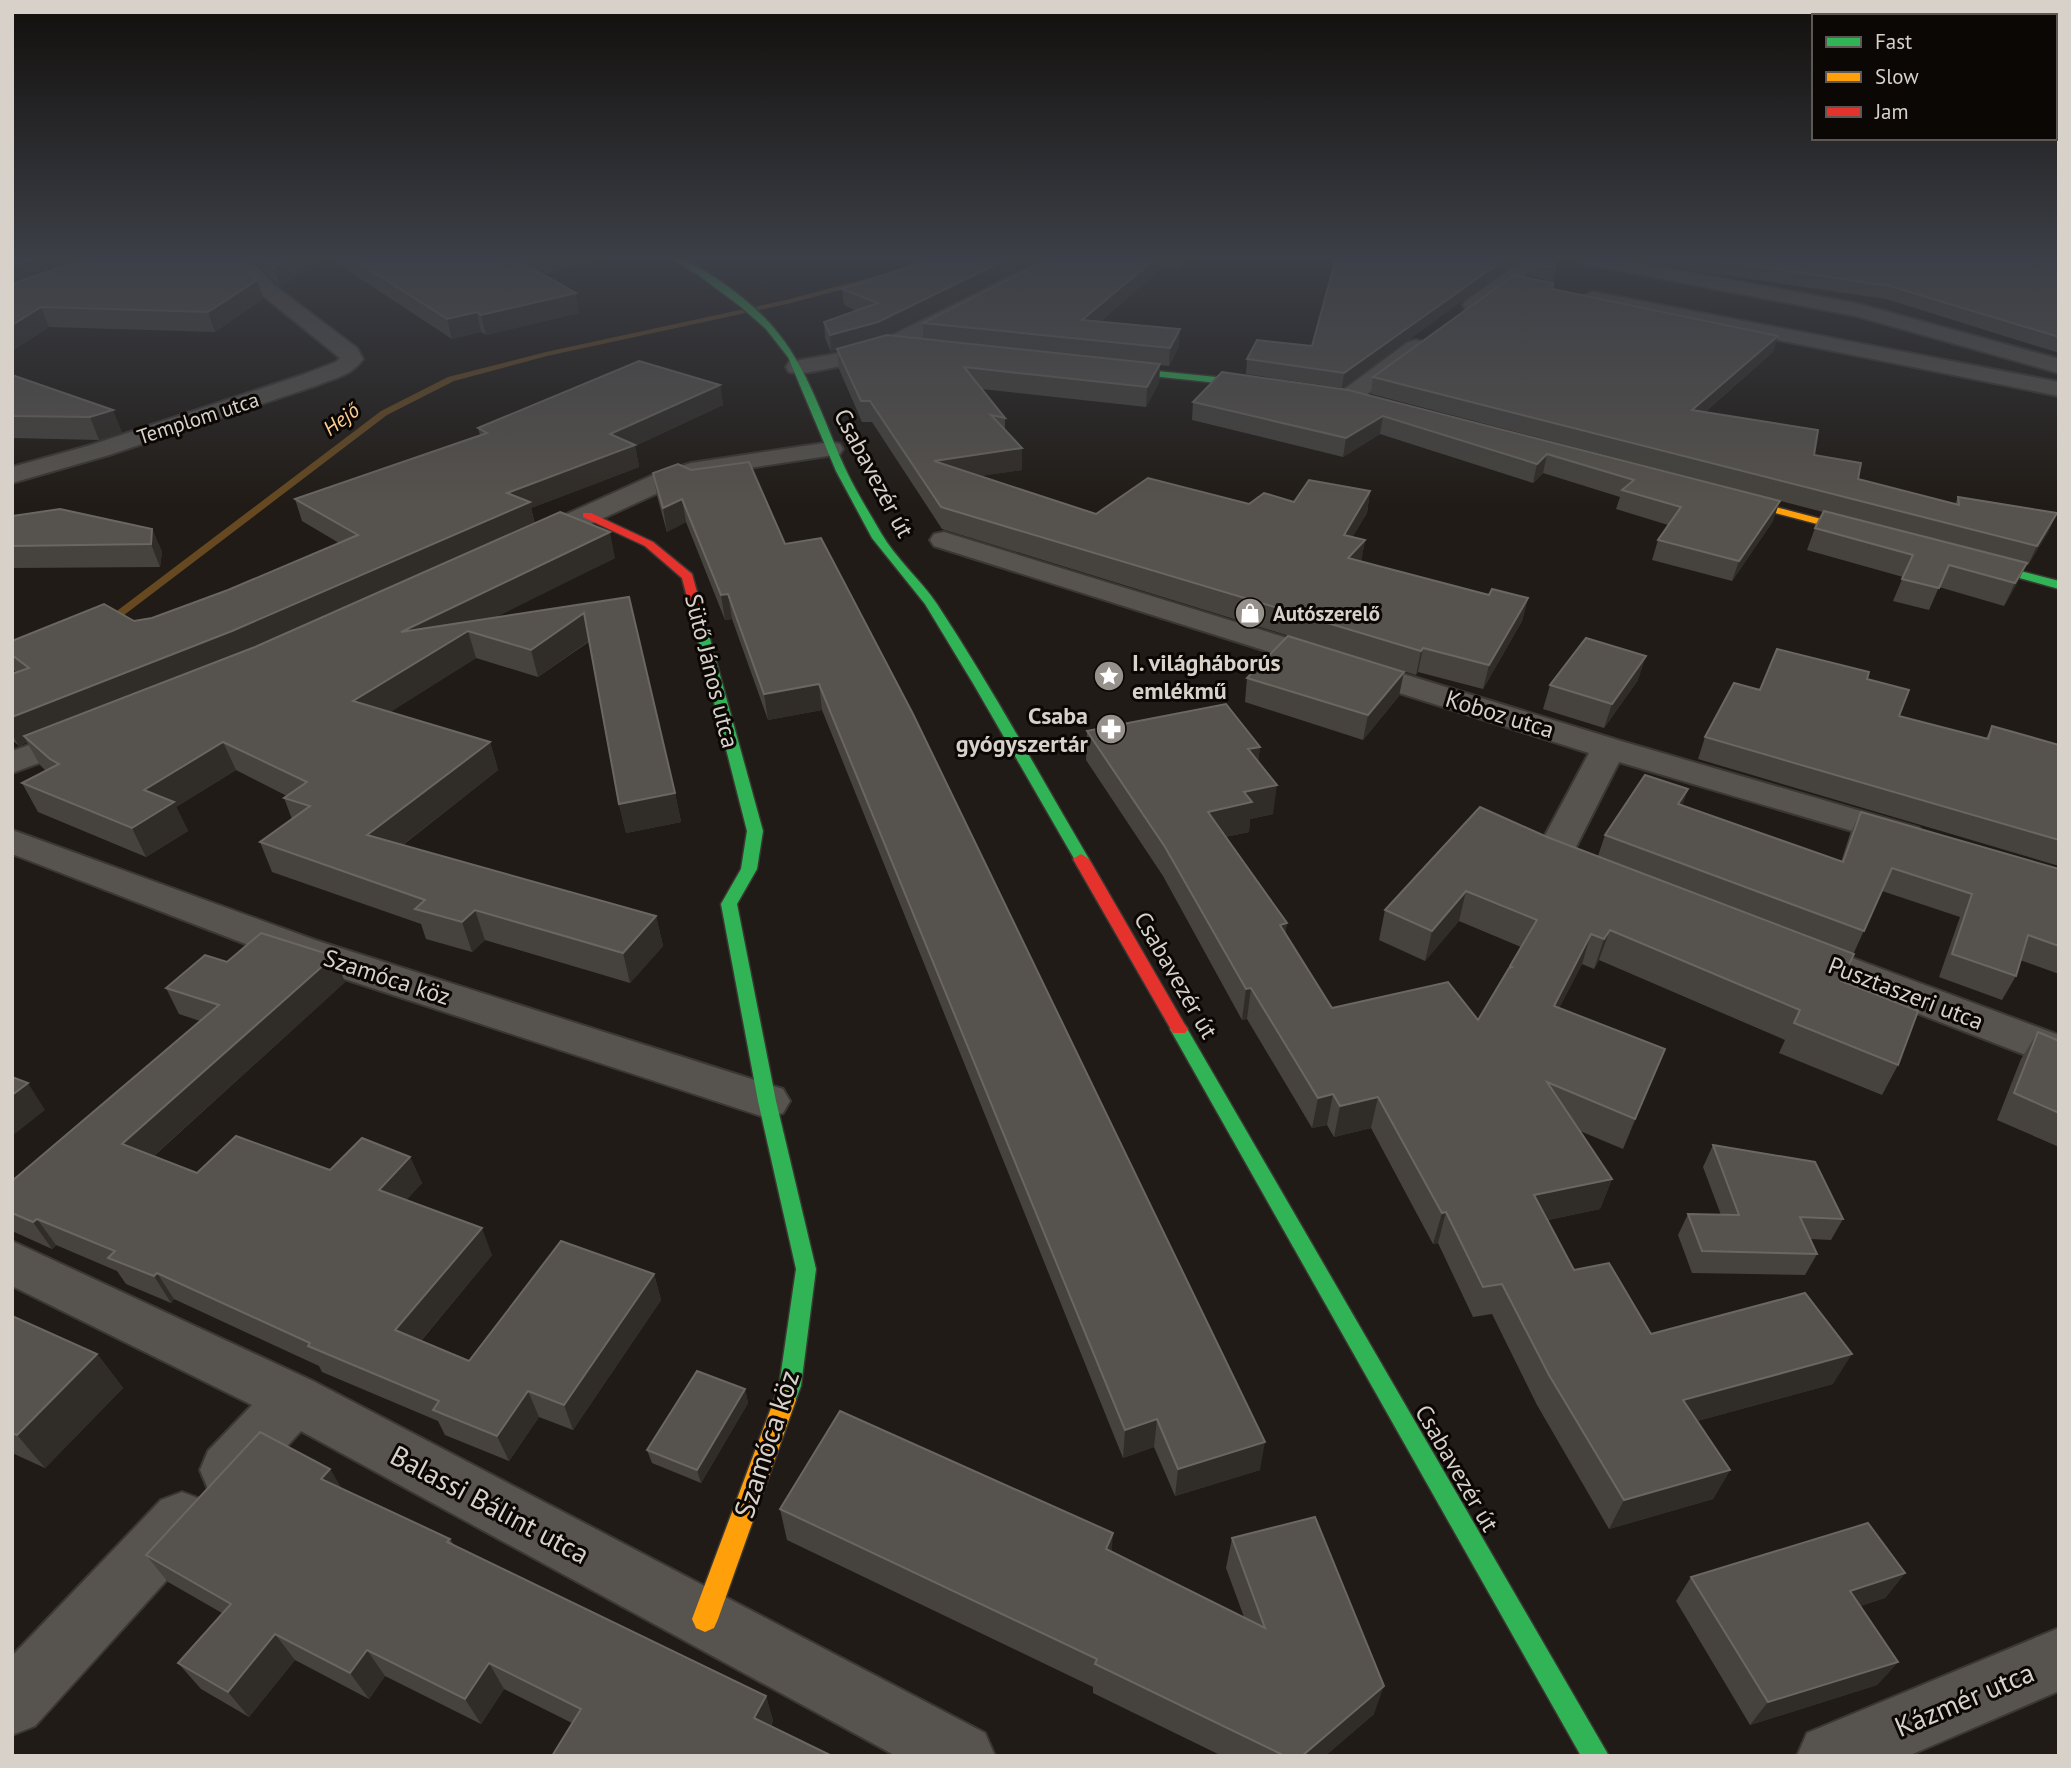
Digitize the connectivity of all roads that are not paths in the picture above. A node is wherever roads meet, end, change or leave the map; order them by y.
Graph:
1 (334, 341) edge
2 (778, 341) edge
3 (899, 341) edge
4 (1424, 341) edge
5 (1811, 341) edge
6 (1968, 341) edge
7 (888, 346) junction
8 (916, 349) edge
9 (2059, 366) edge
10 (797, 367) junction
11 (1094, 367) edge
12 (1286, 388) edge
13 (2059, 389) edge
14 (1341, 397) joint
15 (1374, 405) edge
16 (831, 449) junction
17 (12, 475) edge
18 (1710, 493) edge
19 (587, 515) junction
20 (1884, 539) edge
21 (944, 540) dead end
22 (525, 543) edge
23 (1951, 556) edge
24 (2059, 585) edge
25 (105, 726) edge
26 (1609, 748) junction
27 (12, 764) edge
28 (745, 799) joint
29 (12, 841) edge
30 (1940, 846) edge
31 (1618, 881) edge
32 (1761, 937) edge
33 (2059, 1052) edge
34 (767, 1101) junction
35 (12, 1262) edge
36 (294, 1399) junction
37 (705, 1619) junction
38 (2059, 1660) edge
39 (12, 1703) edge
40 (962, 1756) edge
41 (1596, 1756) edge
42 (1830, 1756) edge

1 - 17 street, Templom utca
2 - 10 main road, Csabavezér út
3 - 7 street
4 - 14 street
5 - 13 street
6 - 9 street
7 - 8 main road
7 - 10 street
10 - 16 main road, Csabavezér út
11 - 12 main road
14 - 15 main road
16 - 19 street
16 - 41 main road, Csabavezér út
18 - 20 main road
19 - 22 street
19 - 28 main road, Sütő János utca
21 - 26 street, Koboz utca
23 - 24 main road
25 - 27 street
26 - 30 street, Koboz utca
26 - 31 street
28 - 34 main road, Szamóca köz
29 - 34 street, Szamóca köz
32 - 33 street, Pusztaszeri utca
34 - 37 main road, Szamóca köz
35 - 36 street, Balassi Bálint utca
36 - 37 street, Balassi Bálint utca
36 - 39 street
37 - 40 street, Balassi Bálint utca
38 - 42 street, Kázmér utca

